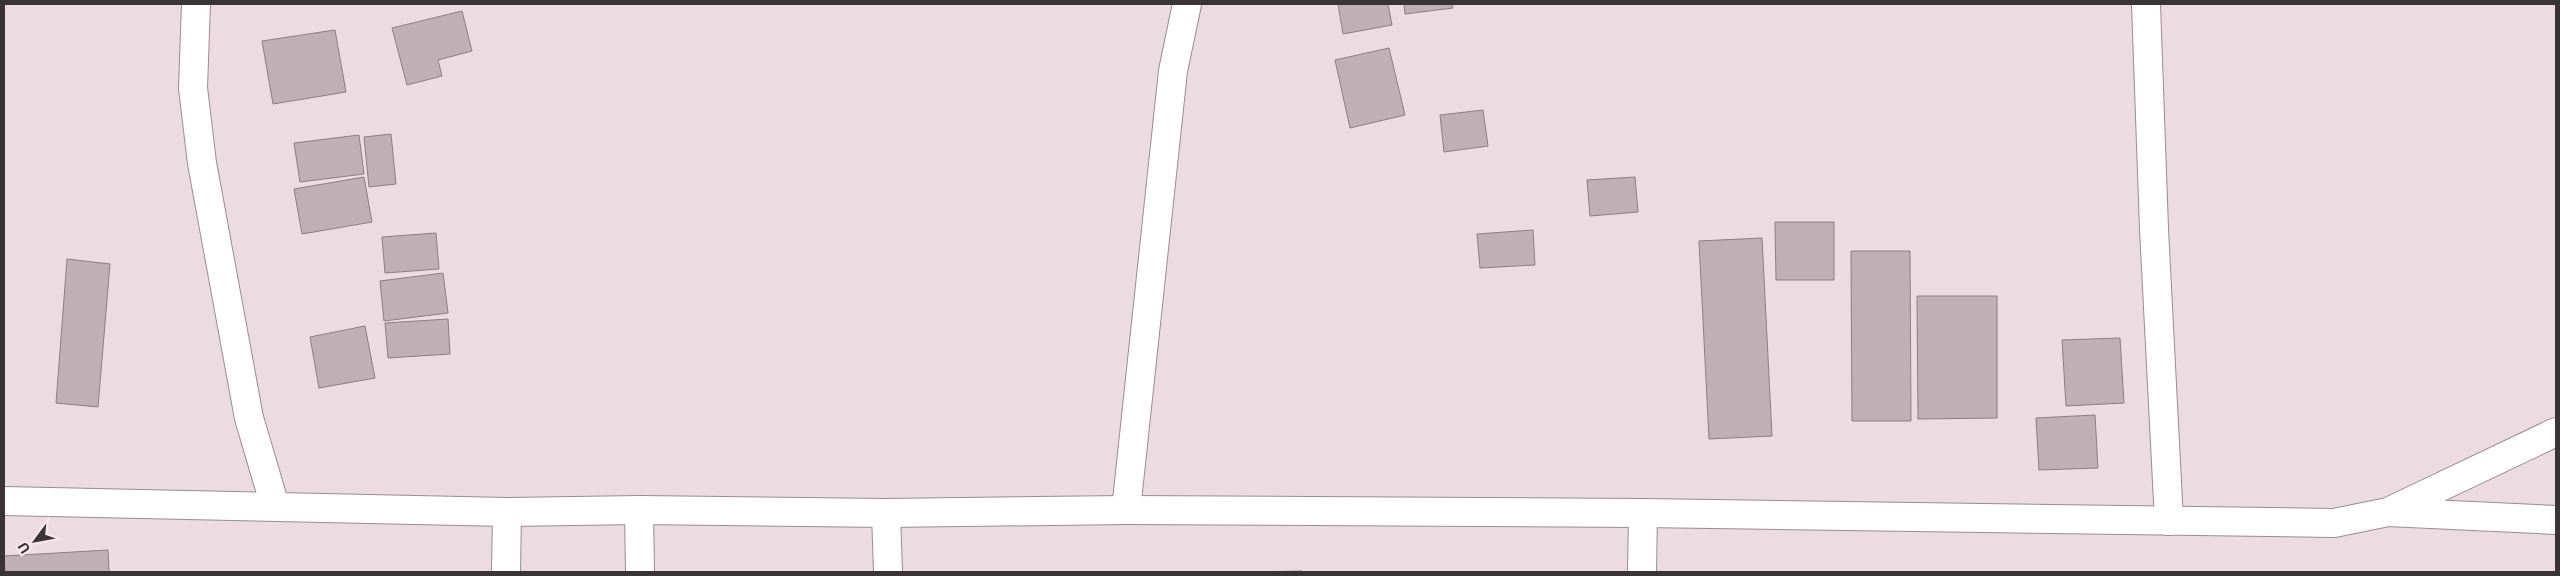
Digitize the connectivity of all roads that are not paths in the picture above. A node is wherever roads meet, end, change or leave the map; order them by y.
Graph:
1 (196, 4) edge
2 (1187, 4) edge
3 (2146, 4) edge
4 (2556, 432) edge
5 (4, 501) edge
6 (275, 506) junction
7 (639, 510) junction
8 (1126, 510) junction
9 (507, 512) junction
10 (2388, 512) junction
11 (886, 513) junction
12 (1643, 513) junction
13 (2556, 520) edge
14 (2169, 521) junction
15 (506, 572) edge
16 (640, 572) edge
17 (888, 572) edge
18 (1642, 572) edge

1 - 6 main road
2 - 8 main road
3 - 14 main road
4 - 10 main road
5 - 6 main road
6 - 9 main road
7 - 9 main road
7 - 11 main road
7 - 16 main road
8 - 11 main road
8 - 12 main road
9 - 15 main road
10 - 13 main road
10 - 14 main road
11 - 17 main road
12 - 14 main road
12 - 18 main road

